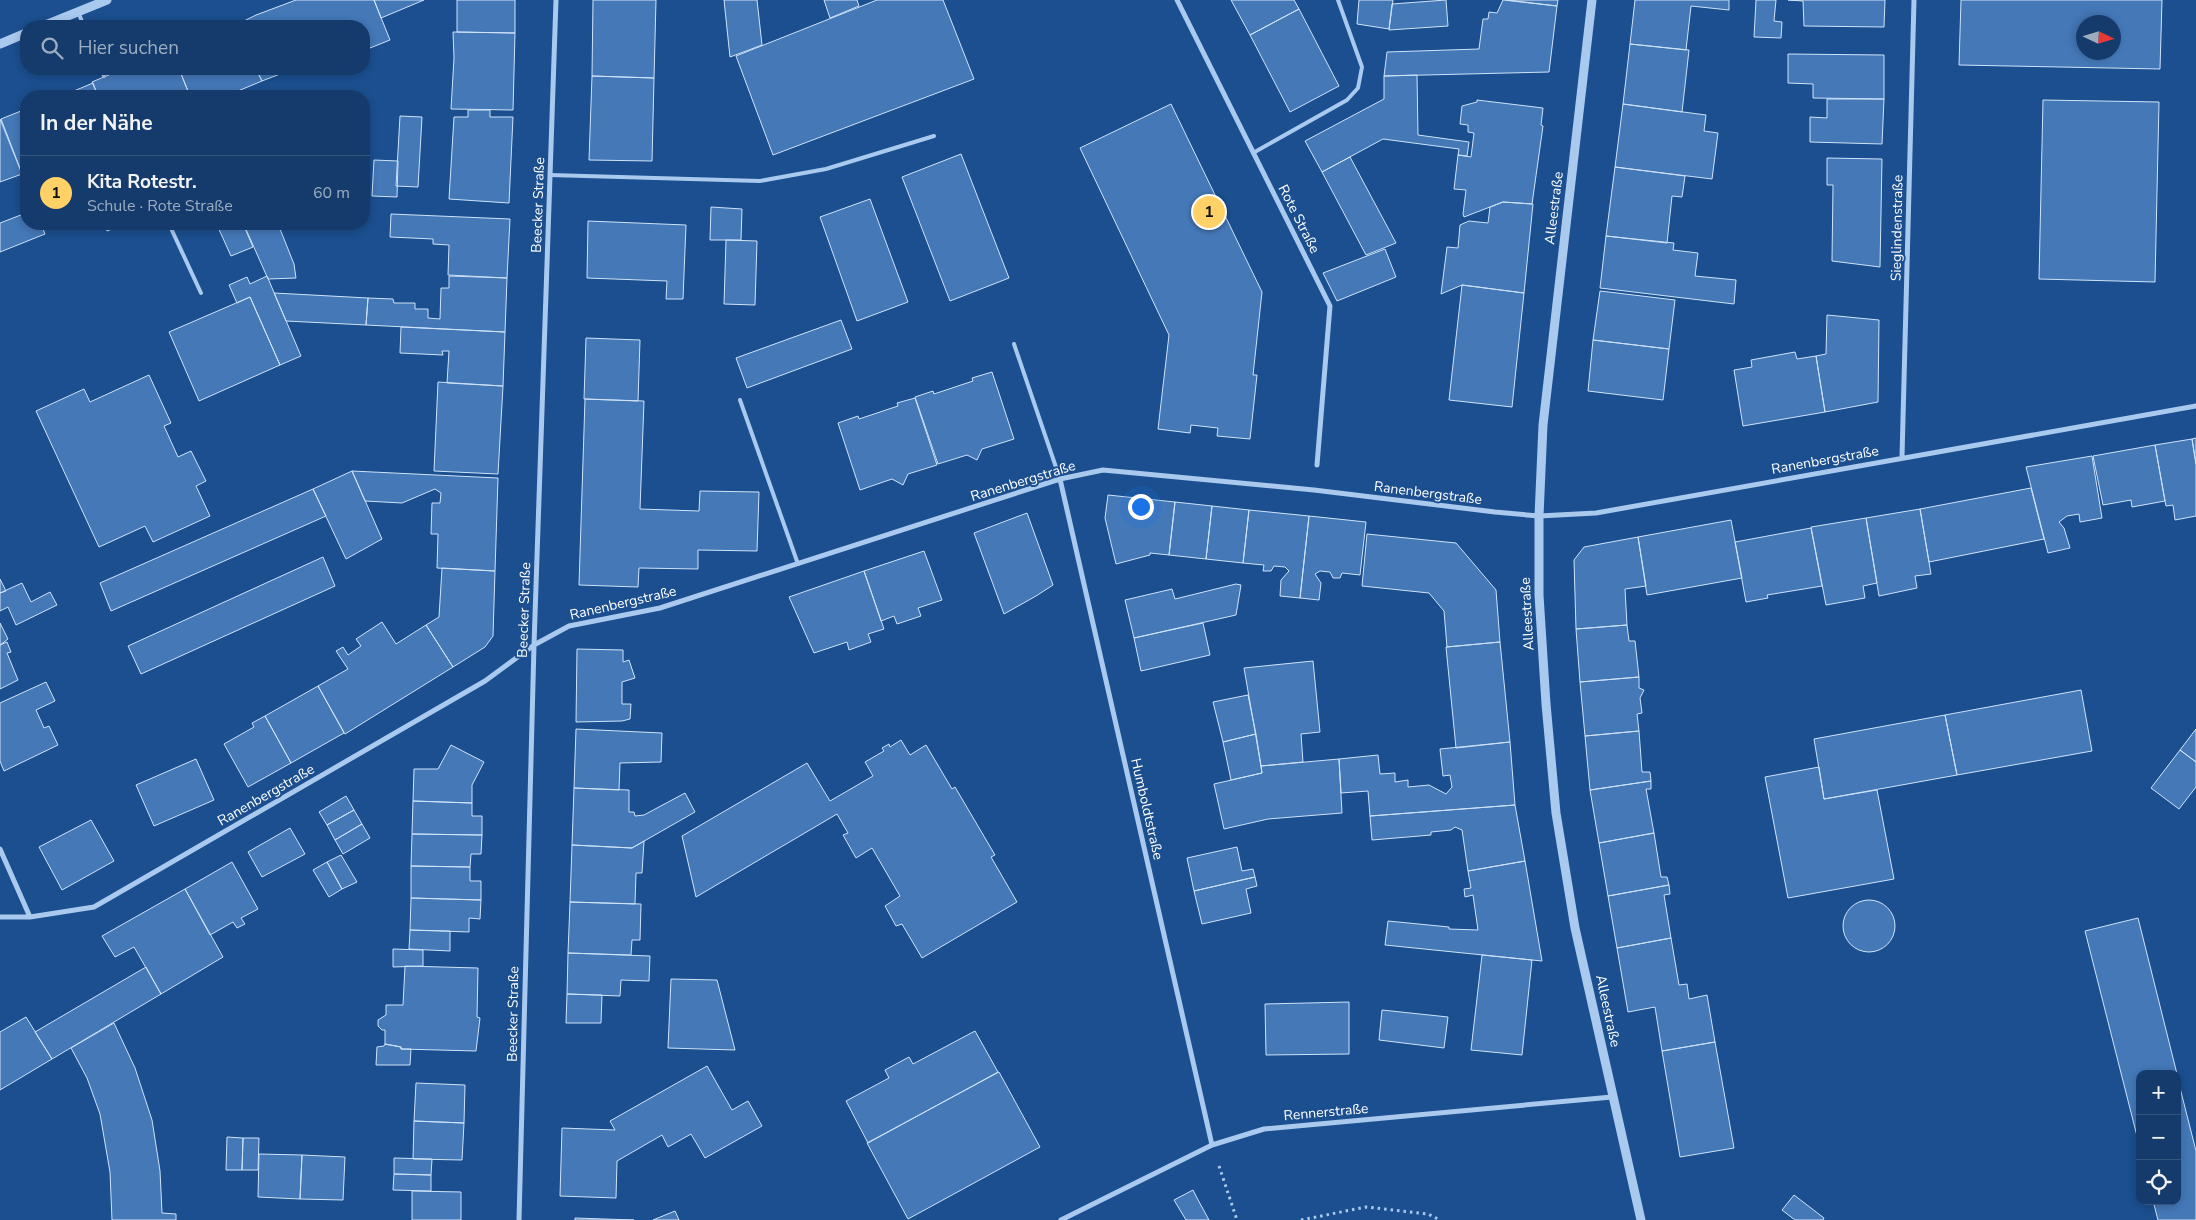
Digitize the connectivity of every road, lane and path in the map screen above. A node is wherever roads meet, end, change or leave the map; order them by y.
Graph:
1 (107, 0) edge
2 (556, 0) edge
3 (1177, 0) edge
4 (1338, 0) edge
5 (1592, 0) edge
6 (1914, 0) edge
7 (78, 12) junction
8 (58, 20) edge
9 (81, 20) edge
10 (20, 36) edge
11 (0, 44) edge
12 (934, 136) dead end
13 (1253, 153) junction
14 (550, 175) junction
15 (172, 230) edge
16 (201, 293) dead end
17 (1014, 344) dead end
18 (740, 400) dead end
19 (2196, 406) edge
20 (1902, 457) junction
21 (1317, 464) dead end
22 (1060, 479) junction
23 (1539, 516) junction
24 (798, 564) junction
25 (534, 645) junction
26 (0, 849) edge
27 (30, 916) junction
28 (0, 917) edge
29 (1612, 1097) junction
30 (1212, 1145) junction
31 (519, 1220) edge
32 (1061, 1220) edge
33 (1237, 1220) edge
34 (1301, 1220) edge
35 (1440, 1220) edge
36 (1641, 1220) edge

1 - 7 street
2 - 14 street, Beecker Straße
3 - 13 street, Rote Straße
4 - 13 lane
5 - 23 street, Alleestraße
6 - 20 street, Sieglindenstraße
7 - 8 street
7 - 9 lane
10 - 11 street
12 - 14 lane
13 - 21 street, Rote Straße
14 - 25 street, Beecker Straße
15 - 16 lane
17 - 22 lane
18 - 24 lane
19 - 20 street, Ranenbergstraße
20 - 23 street, Ranenbergstraße
22 - 23 street, Ranenbergstraße
22 - 24 street, Ranenbergstraße
22 - 30 street, Humboldtstraße
23 - 29 street, Alleestraße
24 - 25 street, Ranenbergstraße
25 - 27 street, Ranenbergstraße
25 - 31 street, Beecker Straße
26 - 27 street
27 - 28 street, Ranenbergstraße
29 - 30 street, Rennerstraße
29 - 36 street, Alleestraße
30 - 32 street, Rennerstraße
30 - 33 path
34 - 35 path

